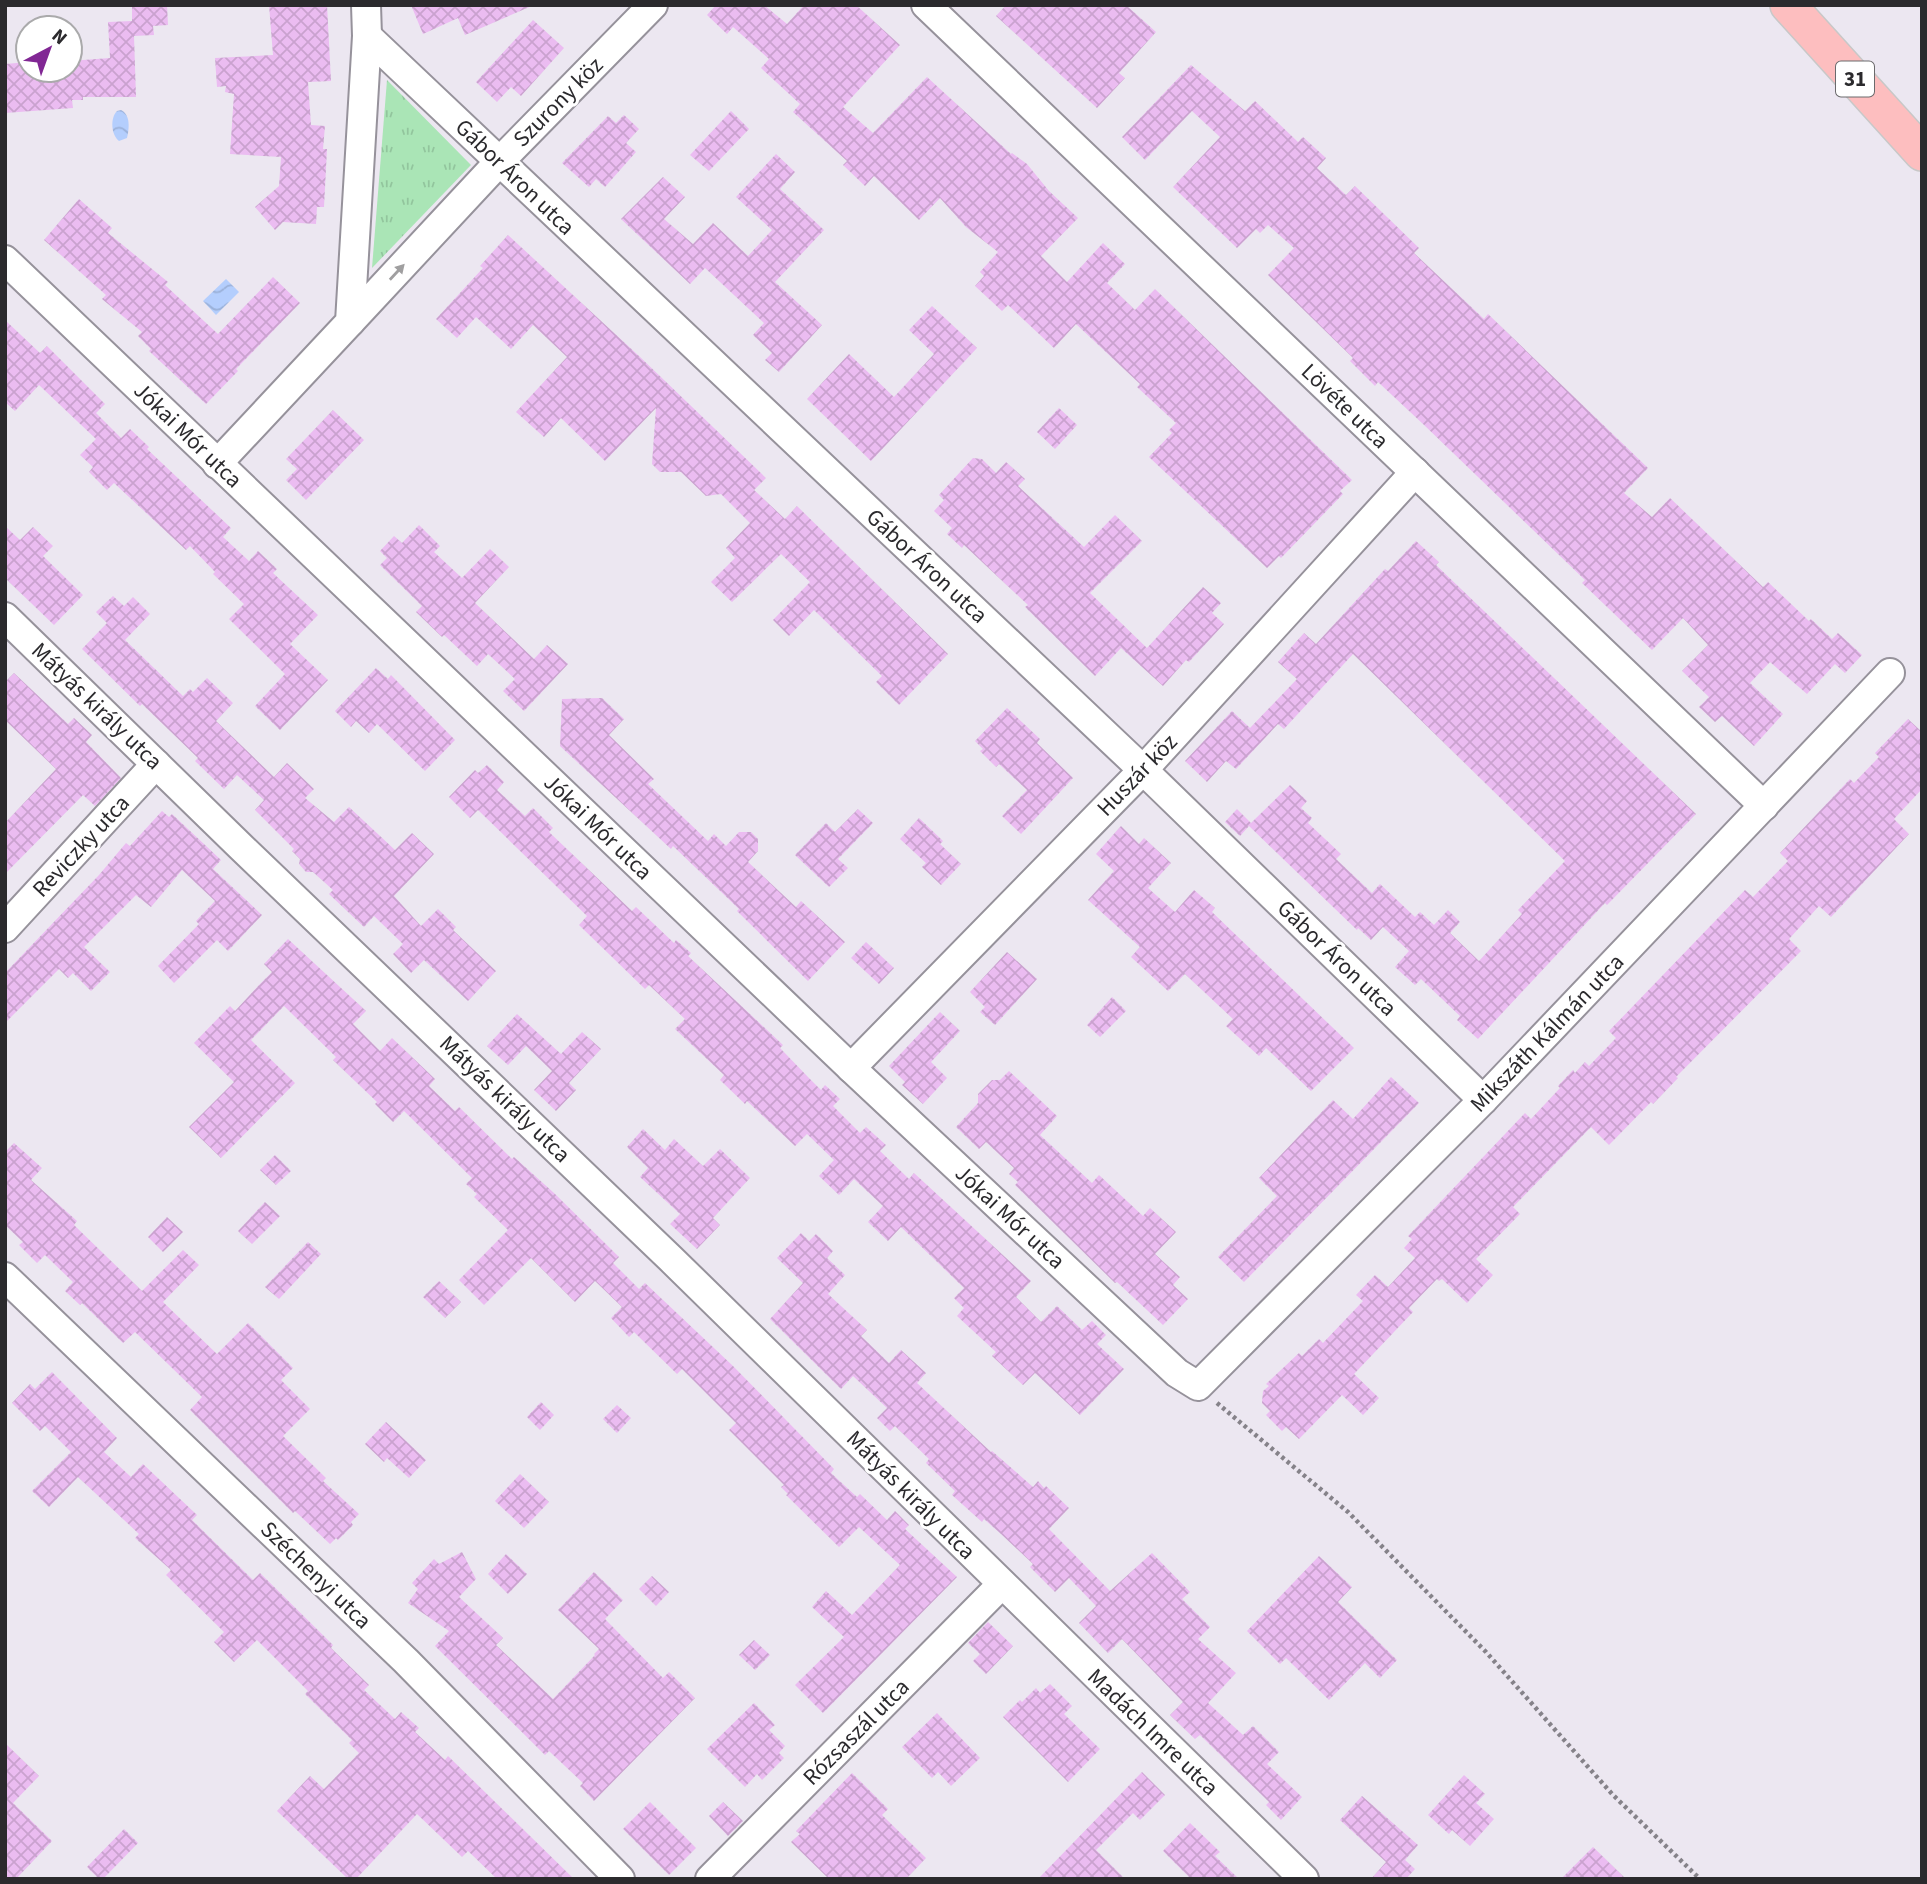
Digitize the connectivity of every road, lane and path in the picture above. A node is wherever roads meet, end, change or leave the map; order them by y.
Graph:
1 (366, 5) edge
2 (653, 5) edge
3 (1788, 5) edge
4 (938, 9) edge
5 (367, 36) junction
6 (1922, 153) edge
7 (499, 162) junction
8 (5, 260) edge
9 (350, 322) junction
10 (217, 464) junction
11 (1415, 472) junction
12 (5, 617) edge
13 (1890, 673) dead end
14 (156, 764) junction
15 (1143, 770) junction
16 (1764, 806) junction
17 (5, 928) edge
18 (851, 1068) junction
19 (1483, 1100) junction
20 (5, 1277) edge
21 (1198, 1386) junction
22 (1002, 1584) junction
23 (620, 1879) edge
24 (710, 1879) edge
25 (1304, 1879) edge
26 (1700, 1879) edge

1 - 5 street
2 - 7 street, Szurony köz
3 - 6 main road, 31
4 - 11 street, Lövéte utca
5 - 7 street, Gábor Áron utca
5 - 9 street
9 -> 7 street, Szurony köz
7 - 15 street, Gábor Áron utca
8 - 10 street, Jókai Mór utca
9 - 10 street
10 - 18 street, Jókai Mór utca
11 - 15 street, Huszár köz
11 - 16 street, Lövéte utca
12 - 14 street, Mátyás király utca
13 - 16 street, Mikszáth Kálmán utca
14 - 17 street, Reviczky utca
14 - 22 street, Mátyás király utca
15 - 18 street, Huszár köz
15 - 19 street, Gábor Áron utca
16 - 19 street, Mikszáth Kálmán utca
18 - 21 street, Jókai Mór utca
19 - 21 street, Mikszáth Kálmán utca
20 - 23 street, Széchenyi utca
21 - 26 path
22 - 24 street, Rózsaszál utca
22 - 25 street, Madách Imre utca

